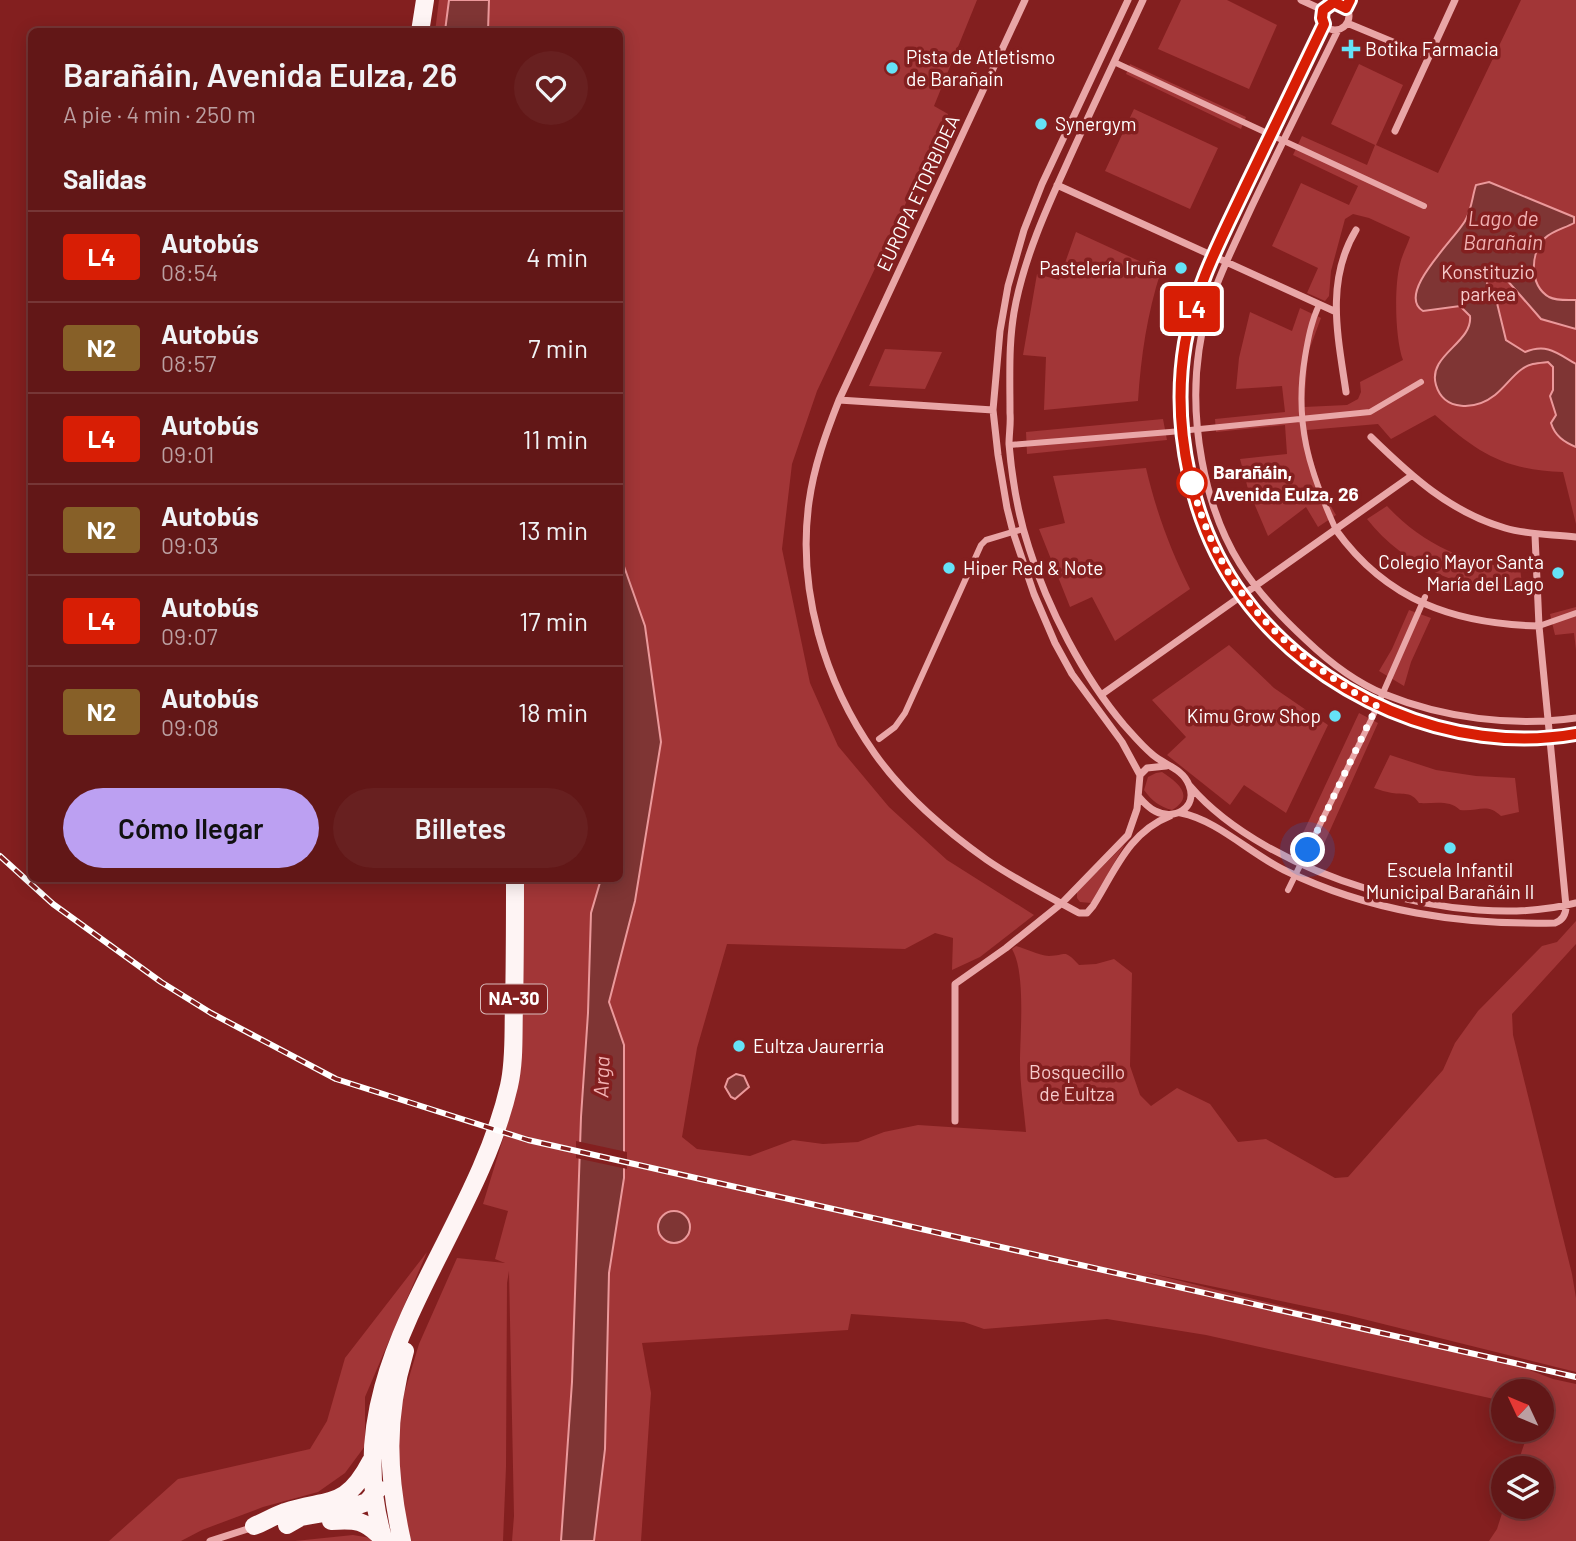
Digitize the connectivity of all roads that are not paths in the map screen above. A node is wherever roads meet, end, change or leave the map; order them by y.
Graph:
1 (425, 0) edge
2 (1025, 0) edge
3 (1128, 0) edge
4 (1143, 0) edge
5 (1301, 0) edge
6 (1455, 0) edge
7 (1348, 4) edge
8 (1323, 10) junction
9 (1348, 23) junction
10 (1324, 24) junction
11 (421, 28) edge
12 (1338, 30) junction
13 (1429, 57) junction
14 (1114, 62) junction
15 (1395, 131) dead end
16 (1271, 135) junction
17 (1284, 141) junction
18 (1057, 185) junction
19 (1424, 206) dead end
20 (1356, 230) dead end
21 (1212, 257) junction
22 (1226, 263) junction
23 (1320, 305) junction
24 (1334, 312) junction
25 (1421, 382) dead end
26 (1010, 390) junction
27 (1346, 392) dead end
28 (995, 393) junction
29 (839, 400) junction
30 (993, 410) junction
31 (1300, 419) junction
32 (995, 421) junction
33 (1010, 423) junction
34 (1197, 429) junction
35 (1183, 431) junction
36 (1371, 437) dead end
37 (1010, 445) junction
38 (1411, 477) junction
39 (1023, 529) junction
40 (1336, 530) junction
41 (1013, 532) junction
42 (1535, 535) junction
43 (1576, 537) edge
44 (1255, 586) junction
45 (1242, 595) junction
46 (1424, 600) junction
47 (1576, 613) edge
48 (1539, 626) junction
49 (1383, 693) junction
50 (1101, 695) junction
51 (1377, 706) junction
52 (1576, 718) edge
53 (1547, 721) junction
54 (1576, 734) edge
55 (879, 739) dead end
56 (1550, 739) junction
57 (1171, 766) junction
58 (1140, 775) junction
59 (1190, 786) junction
60 (1139, 797) junction
61 (1181, 813) junction
62 (1172, 816) junction
63 (1301, 863) junction
64 (1295, 875) junction
65 (515, 882) edge
66 (1288, 890) dead end
67 (1062, 903) junction
68 (1576, 904) edge
69 (1566, 906) junction
70 (955, 1121) dead end
71 (439, 1256) junction
72 (393, 1406) junction
73 (373, 1458) junction
74 (338, 1499) junction
75 (373, 1501) junction
76 (287, 1525) junction
77 (254, 1527) junction
78 (388, 1540) edge
79 (210, 1541) edge
80 (402, 1541) edge

1 - 11 highway
2 - 29 street, EUROPA ETORBIDEA
3 - 28 street
4 - 14 street
5 - 8 street
6 - 13 street
7 - 8 street
7 - 9 street
8 - 10 street
9 - 12 street
9 - 13 street
10 - 12 street
10 - 16 street
12 - 17 street
13 - 15 street
14 - 16 street
14 - 18 street
16 - 17 street
16 - 21 street
17 - 19 street
17 - 22 street
18 - 21 street
18 - 26 street
20 - 24 street
21 - 22 street
21 - 35 street
22 - 23 street
22 - 34 street
23 - 24 street
23 - 31 street
24 - 27 street
25 - 31 street
26 - 28 street
26 - 33 street
28 - 30 street
29 - 30 street
29 - 67 street, EUROPA ETORBIDEA
30 - 32 street
31 - 34 street
31 - 40 street
32 - 33 street
32 - 41 street
33 - 37 street
34 - 35 street
34 - 44 street
35 - 37 street
35 - 45 street
36 - 38 street
37 - 39 street
38 - 40 street
38 - 42 street
39 - 41 street
39 - 50 street
40 - 44 street
40 - 46 street
41 - 55 street
41 - 58 street
42 - 43 street
42 - 48 street
44 - 45 street
44 - 49 street
45 - 50 street
45 - 51 street
46 - 48 street
46 - 49 street
47 - 48 street
48 - 53 street
49 - 51 street
49 - 53 street
50 - 57 street
51 - 56 street
51 - 63 street
52 - 53 street
53 - 56 street
54 - 56 street
56 - 69 street
57 - 58 street
57 - 59 street
58 - 60 street
59 - 61 street
59 - 63 street
60 - 62 street
60 - 67 street
61 - 62 street
61 - 64 street
62 - 67 street
63 - 64 street
63 - 69 street
64 - 66 street
64 - 69 street
65 - 71 highway, NA-30
67 - 70 street
68 - 69 street
71 - 72 highway
71 - 73 highway
72 - 75 highway
72 - 80 highway
73 - 74 highway
73 - 75 highway
74 - 75 highway
74 - 77 highway
75 - 76 highway
75 - 78 highway
76 - 77 highway
76 - 78 highway
77 - 79 street

